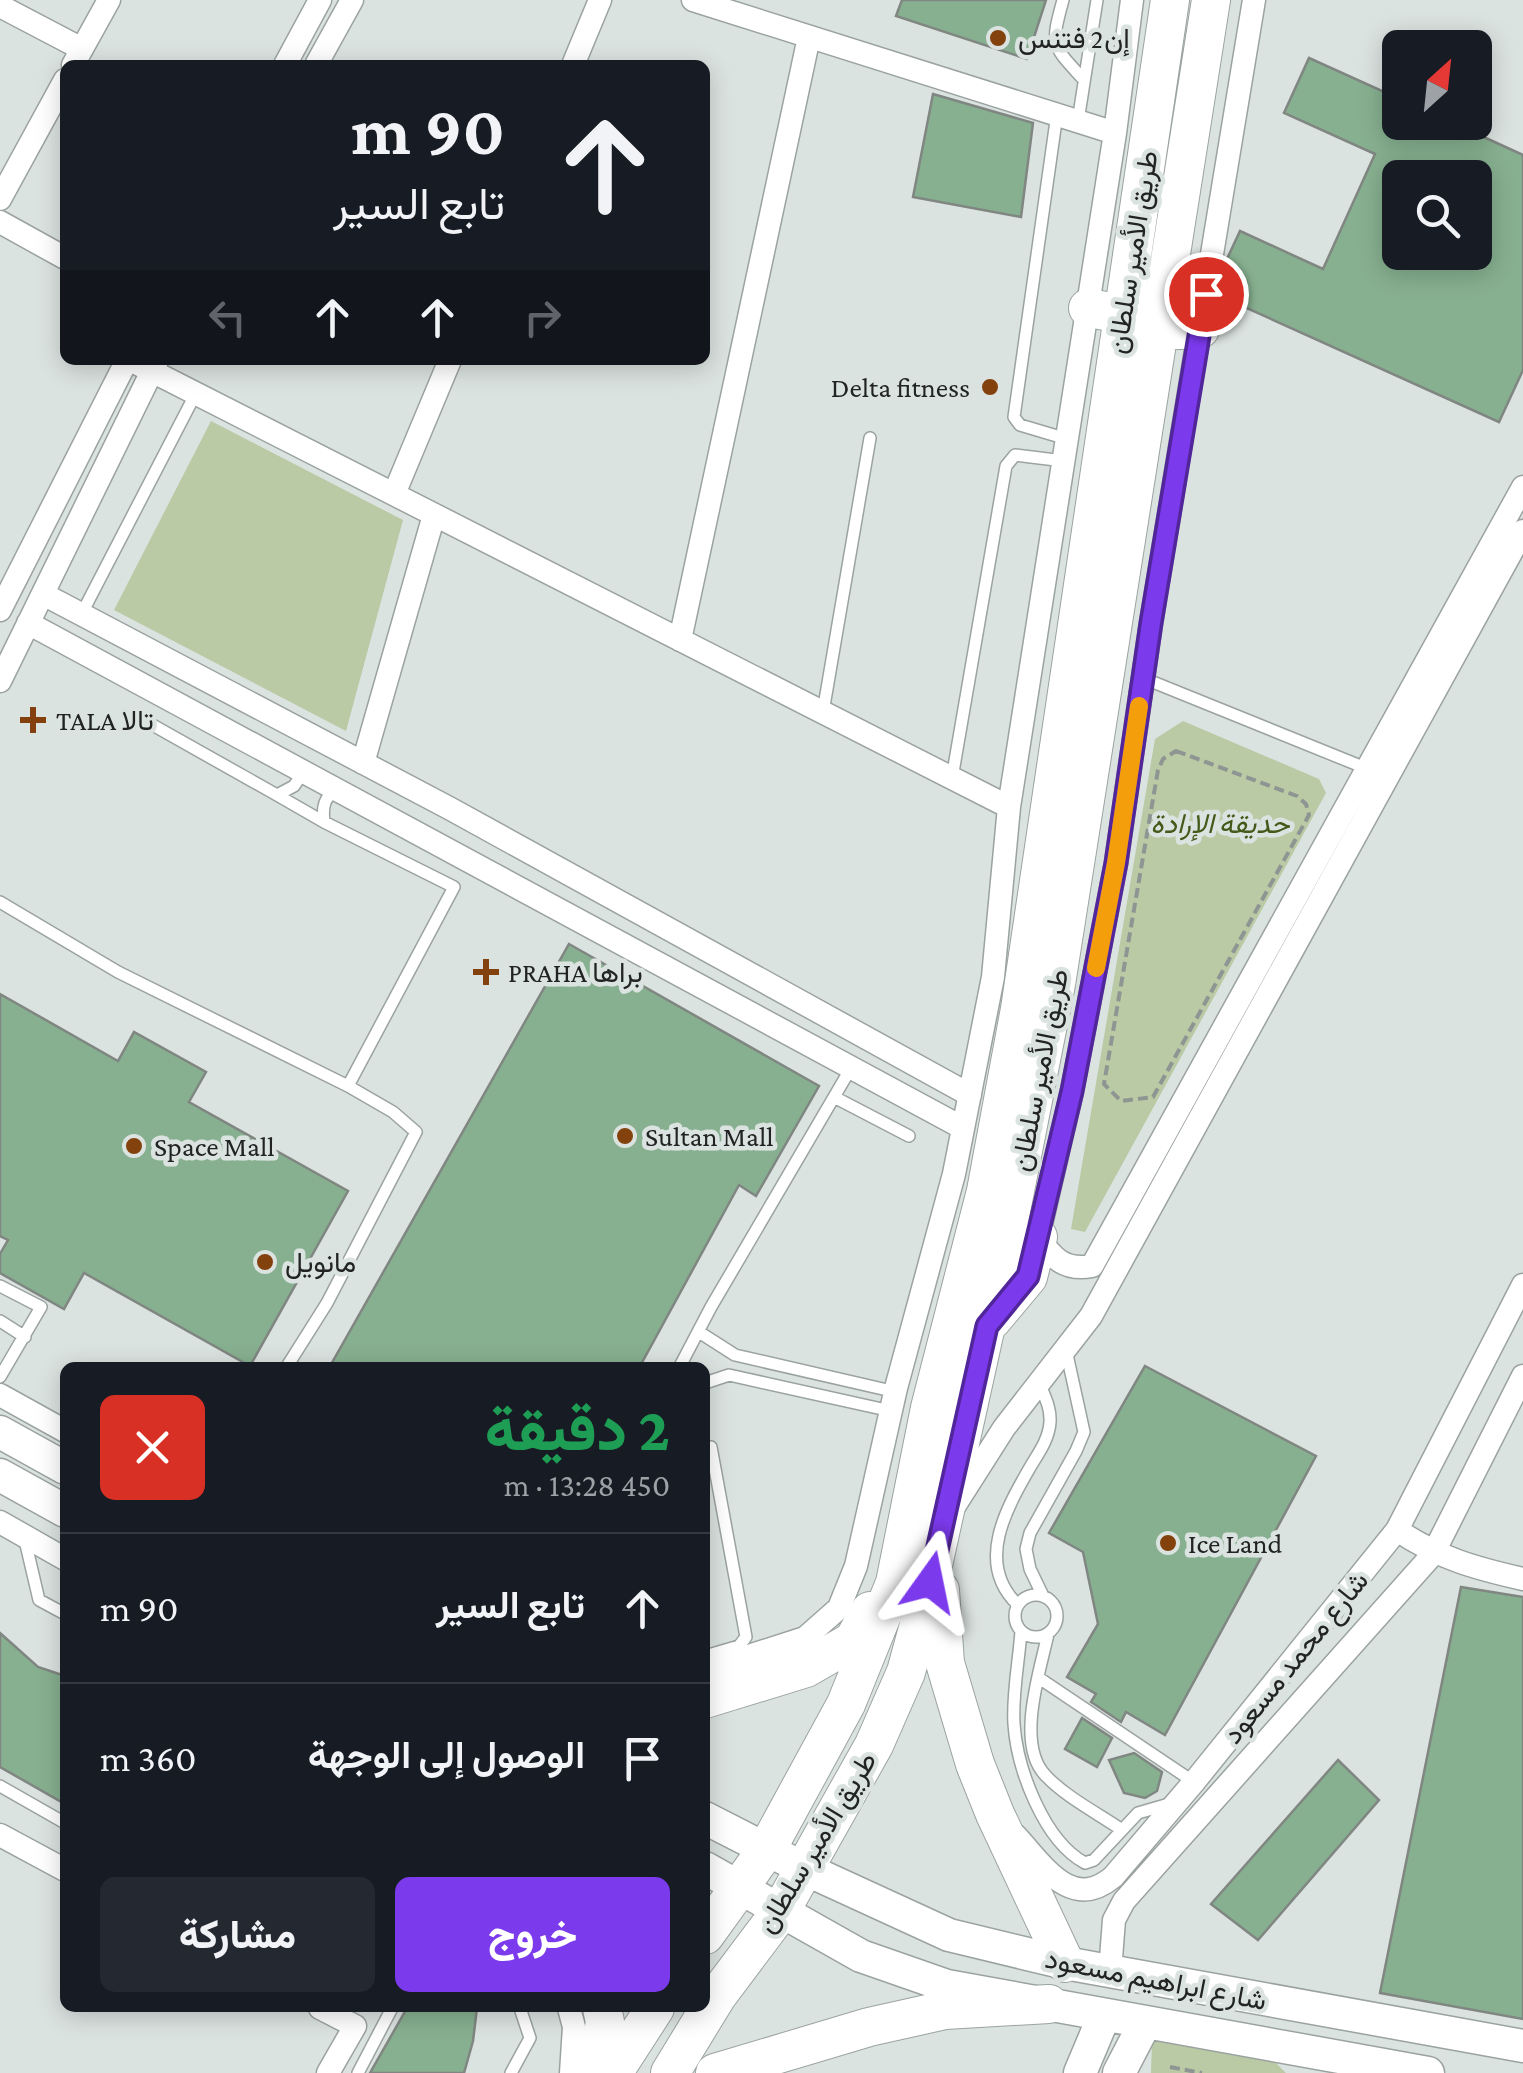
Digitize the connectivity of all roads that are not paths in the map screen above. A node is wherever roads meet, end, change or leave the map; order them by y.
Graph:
1 (109, 0) edge
2 (320, 0) edge
3 (352, 0) edge
4 (600, 0) edge
5 (693, 0) edge
6 (1063, 0) edge
7 (1096, 0) edge
8 (1132, 0) edge
9 (1170, 0) edge
10 (1211, 0) edge
11 (1254, 0) edge
12 (0, 6) edge
13 (809, 37) junction
14 (78, 57) edge
15 (288, 60) edge
16 (319, 60) edge
17 (574, 60) edge
18 (1084, 80) junction
19 (60, 89) edge
20 (1068, 118) junction
21 (1115, 132) junction
22 (0, 200) edge
23 (0, 222) edge
24 (60, 255) edge
25 (1105, 311) junction
26 (1200, 329) junction
27 (1159, 331) junction
28 (126, 365) edge
29 (448, 365) edge
30 (155, 366) edge
31 (196, 393) junction
32 (870, 438) dead end
33 (1066, 450) junction
34 (1523, 487) edge
35 (394, 494) junction
36 (434, 515) junction
37 (1523, 531) edge
38 (42, 594) junction
39 (0, 610) edge
40 (81, 615) junction
41 (28, 623) junction
42 (680, 640) junction
43 (1, 677) edge
44 (1143, 678) junction
45 (823, 712) junction
46 (142, 719) dead end
47 (1074, 757) junction
48 (362, 763) junction
49 (1368, 769) junction
50 (304, 771) junction
51 (952, 778) junction
52 (338, 789) junction
53 (277, 795) junction
54 (1010, 807) junction
55 (324, 822) junction
56 (0, 902) edge
57 (852, 1068) junction
58 (348, 1086) junction
59 (970, 1095) junction
60 (834, 1098) junction
61 (963, 1128) junction
62 (909, 1136) dead end
63 (1038, 1238) junction
64 (1523, 1285) edge
65 (0, 1286) edge
66 (0, 1322) edge
67 (987, 1326) junction
68 (698, 1332) junction
69 (25, 1337) junction
70 (1066, 1350) junction
71 (290, 1362) edge
72 (683, 1362) edge
73 (1523, 1376) edge
74 (0, 1378) edge
75 (1039, 1380) junction
76 (710, 1381) edge
77 (0, 1394) edge
78 (893, 1401) junction
79 (60, 1428) edge
80 (0, 1432) edge
81 (711, 1447) dead end
82 (60, 1465) edge
83 (0, 1475) edge
84 (60, 1508) edge
85 (0, 1522) edge
86 (924, 1525) junction
87 (1397, 1530) junction
88 (24, 1535) junction
89 (1433, 1554) junction
90 (60, 1555) edge
91 (1523, 1579) edge
92 (1043, 1596) junction
93 (1018, 1605) junction
94 (60, 1611) edge
95 (1022, 1631) junction
96 (1048, 1634) junction
97 (710, 1654) edge
98 (710, 1668) edge
99 (1039, 1678) junction
100 (710, 1697) edge
101 (1194, 1782) junction
102 (0, 1786) edge
103 (1176, 1802) junction
104 (996, 1814) junction
105 (60, 1819) edge
106 (710, 1820) edge
107 (1122, 1830) junction
108 (0, 1837) edge
109 (767, 1849) junction
110 (60, 1867) edge
111 (803, 1868) junction
112 (710, 1871) edge
113 (738, 1887) junction
114 (780, 1912) junction
115 (710, 1928) edge
116 (1065, 1963) junction
117 (1110, 1971) junction
118 (1049, 2004) junction
119 (710, 2009) edge
120 (328, 2012) edge
121 (390, 2012) edge
122 (521, 2012) edge
123 (570, 2012) edge
124 (603, 2012) edge
125 (652, 2012) edge
126 (708, 2012) edge
127 (1104, 2016) junction
128 (1145, 2023) junction
129 (1523, 2046) edge
130 (328, 2073) edge
131 (358, 2073) edge
132 (511, 2073) edge
133 (571, 2073) edge
134 (596, 2073) edge
135 (613, 2073) edge
136 (670, 2073) edge
137 (715, 2073) edge
138 (1080, 2073) edge
139 (1118, 2073) edge
140 (1428, 2073) edge

1 - 14 street
2 - 15 street
3 - 16 street
4 - 17 street
5 - 13 street
6 - 18 lane
7 - 18 lane
8 - 21 street
9 - 25 main road, طريق الأمير سلطان
10 - 27 main road, طريق الأمير سلطان
11 - 26 street
12 - 14 street
13 - 20 street
13 - 42 street
18 - 20 lane
19 - 22 street
20 - 21 street
20 - 33 lane
21 - 25 street
23 - 24 street
25 - 33 street
25 - 47 main road, طريق الأمير سلطان
26 - 27 main road
26 - 44 street
27 - 47 main road, طريق الأمير سلطان
28 - 39 street
29 - 35 street
30 - 31 street
30 - 38 street
31 - 35 street
31 - 40 lane
32 - 45 lane
33 - 51 lane
33 - 54 street
34 - 49 street
35 - 36 street
36 - 42 street
36 - 48 street
37 - 70 street
38 - 40 street
38 - 41 street
40 - 48 street
41 - 43 street
41 - 50 street
42 - 45 street
44 - 49 lane
44 - 63 street
45 - 51 street
46 - 53 lane
47 - 67 main road, طريق الأمير سلطان
47 - 86 main road, طريق الأمير سلطان
48 - 59 street
49 - 63 street
50 - 52 street
50 - 53 lane
51 - 54 street
52 - 55 lane
52 - 57 street
53 - 55 lane
54 - 59 street
55 - 58 lane
56 - 58 lane
57 - 60 lane
57 - 61 street
58 - 71 lane
59 - 61 street
60 - 62 lane
60 - 68 lane
61 - 78 street
63 - 67 main road
64 - 87 street, شارع محمد مسعود
65 - 69 lane
66 - 69 lane
67 - 86 main road, طريق الأمير سلطان
68 - 72 lane
68 - 78 lane
69 - 74 lane
70 - 75 street
70 - 92 lane
73 - 89 street, شارع محمد مسعود
75 - 86 street
75 - 93 lane
76 - 78 lane
77 - 79 street
78 - 98 street
80 - 82 main road
81 - 97 lane
83 - 84 main road
85 - 88 street
86 - 100 main road
86 - 104 main road
86 - 109 main road, طريق الأمير سلطان
86 - 111 main road, طريق الأمير سلطان
87 - 89 street
87 - 101 street, شارع محمد مسعود
88 - 90 street
88 - 94 lane
89 - 91 street
89 - 117 street, شارع محمد مسعود
92 - 93 lane
92 - 96 lane
93 - 95 lane
95 - 96 lane
95 - 107 lane
96 - 99 lane
99 - 101 lane
99 - 107 lane
101 - 103 street, شارع محمد مسعود
102 - 105 lane
103 - 104 street, شارع محمد مسعود
103 - 107 lane
104 - 116 main road
106 - 109 main road, شارع ابراهيم مسعود
108 - 110 street
109 - 111 main road, شارع ابراهيم مسعود
109 - 113 main road, طريق الأمير سلطان
111 - 114 main road, طريق الأمير سلطان
111 - 116 main road, شارع ابراهيم مسعود
112 - 113 main road, شارع ابراهيم مسعود
113 - 114 main road, شارع ابراهيم مسعود
113 - 115 main road, طريق الأمير سلطان
114 - 118 main road, شارع ابراهيم مسعود
114 - 119 main road, طريق الأمير سلطان
116 - 117 main road, شارع ابراهيم مسعود
117 - 129 main road, شارع ابراهيم مسعود
118 - 127 main road, شارع ابراهيم مسعود
118 - 137 main road
120 - 130 street
121 - 131 lane
122 - 132 lane
123 - 133 street
124 - 134 main road
125 - 135 main road
126 - 136 main road, طريق الأمير سلطان
127 - 128 main road, شارع ابراهيم مسعود
127 - 138 main road
128 - 139 main road
128 - 140 main road, شارع ابراهيم مسعود

